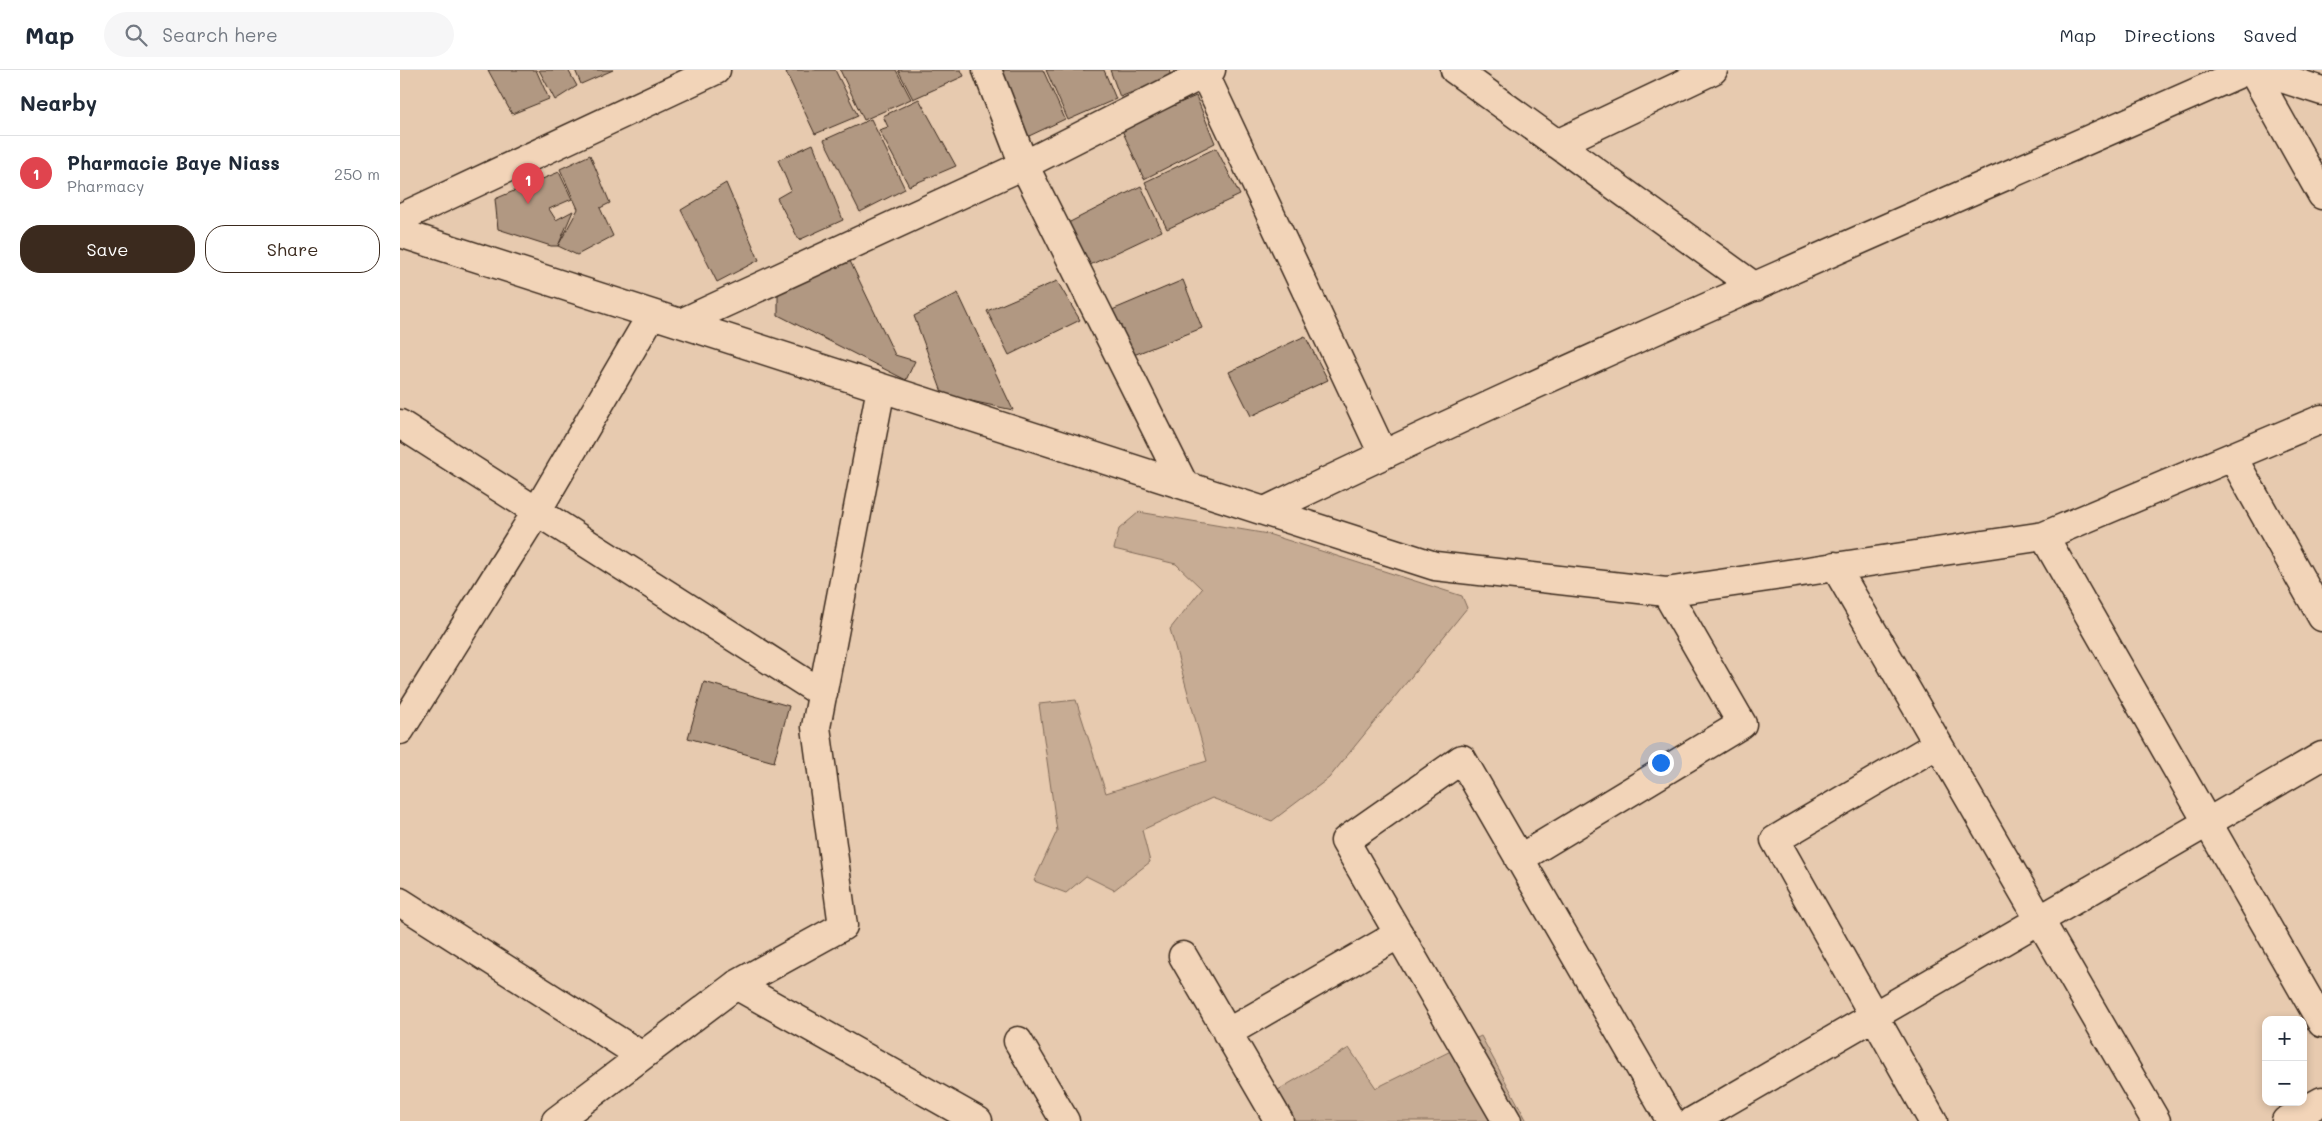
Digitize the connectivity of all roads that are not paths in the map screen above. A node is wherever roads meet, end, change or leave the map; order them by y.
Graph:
1 (716, 70) edge
2 (987, 70) edge
3 (1455, 70) edge
4 (1485, 70) edge
5 (1713, 70) edge
6 (2247, 70) edge
7 (2252, 70) edge
8 (2257, 70) edge
9 (1207, 72) edge
10 (2322, 91) edge
11 (1496, 100) junction
12 (1557, 144) junction
13 (1024, 165) junction
14 (2322, 195) edge
15 (400, 218) edge
16 (400, 233) edge
17 (1755, 287) junction
18 (652, 314) junction
19 (680, 323) junction
20 (881, 388) junction
21 (2322, 419) edge
22 (400, 424) edge
23 (1383, 454) junction
24 (2233, 458) junction
25 (1184, 485) junction
26 (537, 511) junction
27 (1265, 511) junction
28 (2044, 536) junction
29 (1835, 566) junction
30 (1666, 592) junction
31 (2322, 617) edge
32 (823, 694) junction
33 (400, 730) edge
34 (1938, 744) junction
35 (2322, 756) edge
36 (2208, 822) junction
37 (1519, 859) junction
38 (400, 902) edge
39 (2040, 920) junction
40 (1399, 934) junction
41 (1183, 956) dead end
42 (736, 985) junction
43 (1874, 1016) junction
44 (2322, 1023) edge
45 (1228, 1033) junction
46 (1018, 1041) dead end
47 (642, 1056) junction
48 (2322, 1101) edge
49 (1061, 1120) edge
50 (557, 1121) edge
51 (978, 1121) edge
52 (1279, 1121) edge
53 (1507, 1121) edge
54 (1671, 1121) edge
55 (1693, 1121) edge
56 (1933, 1121) edge
57 (2156, 1121) edge
58 (2286, 1121) edge

1 - 15 street
2 - 13 street
3 - 11 street
4 - 11 street
5 - 12 street
6 - 17 street
7 - 14 street
8 - 10 street
9 - 13 street
9 - 23 street
11 - 12 street
12 - 17 street
13 - 19 street
13 - 25 street
16 - 18 street
17 - 23 street
18 - 19 street
18 - 26 street
19 - 20 street
20 - 25 street
20 - 32 street
21 - 24 street
22 - 26 street
23 - 27 street
24 - 28 street
24 - 31 street
25 - 27 street
26 - 32 street
26 - 33 street
27 - 30 street
28 - 29 street
28 - 36 street
29 - 30 street
29 - 34 street
30 - 37 street
32 - 42 street
34 - 39 street
34 - 43 street
35 - 36 street
36 - 39 street
36 - 44 street
37 - 40 street
37 - 54 street
38 - 47 street
39 - 43 street
39 - 57 street
40 - 45 street
40 - 53 street
41 - 45 street
42 - 47 street
42 - 51 street
43 - 55 street
43 - 56 street
45 - 52 street
46 - 49 street
47 - 50 street
48 - 58 street

